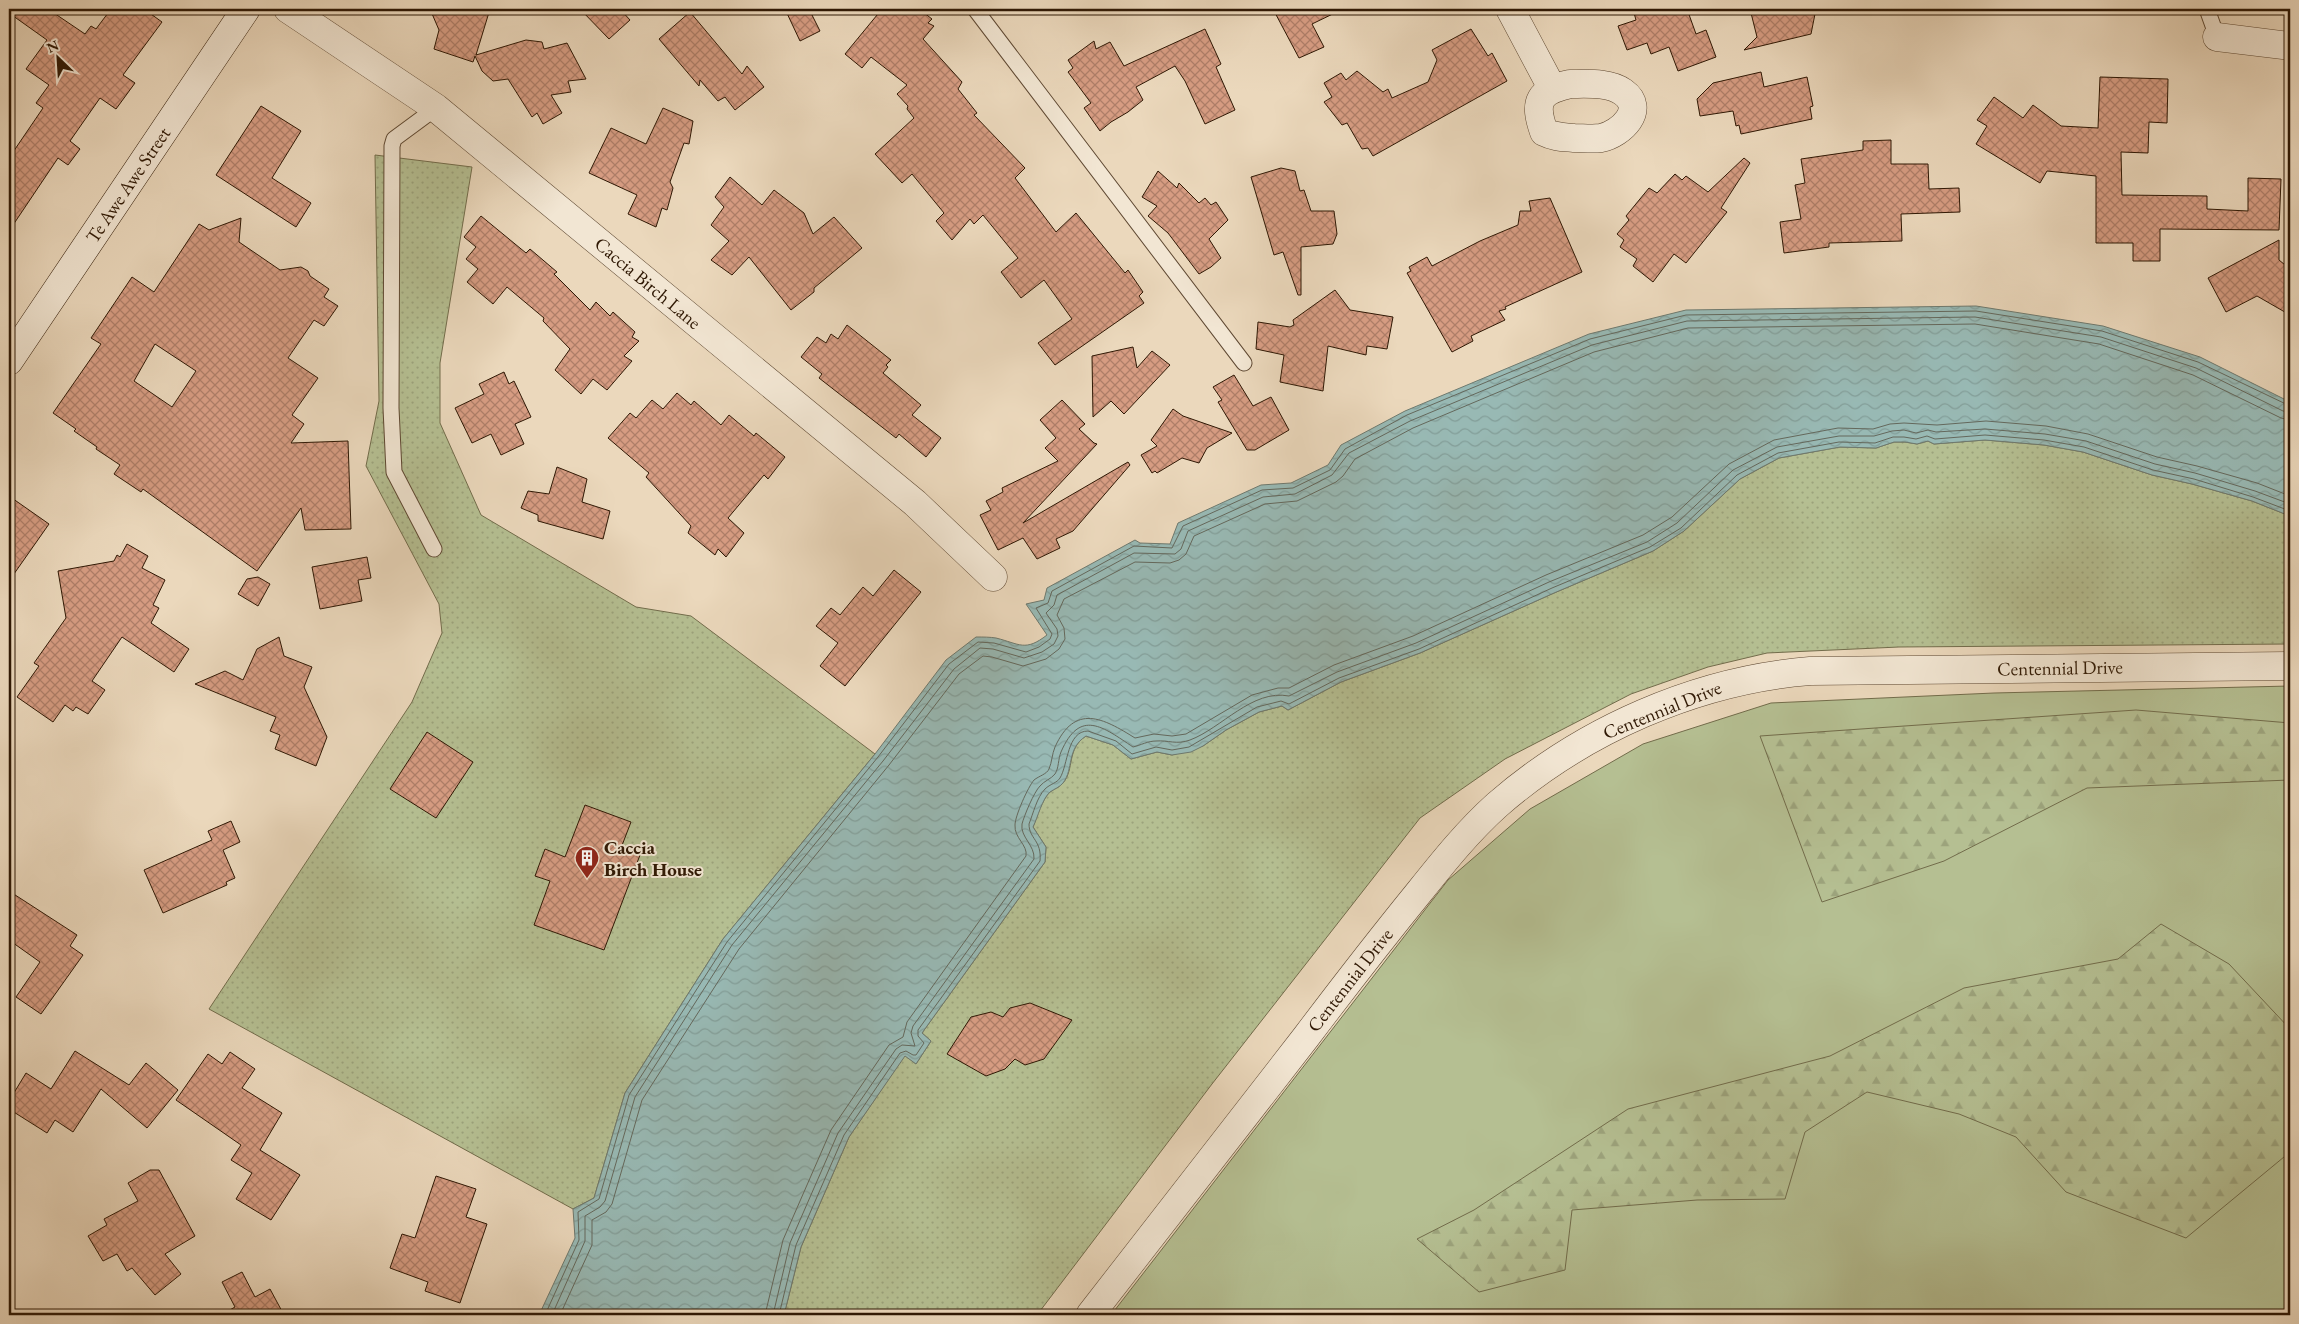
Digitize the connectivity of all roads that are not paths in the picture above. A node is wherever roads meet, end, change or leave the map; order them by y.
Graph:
1 (246, 9) edge
2 (288, 9) edge
3 (975, 9) edge
4 (1510, 9) edge
5 (2207, 9) edge
6 (2217, 37) joint
7 (2290, 46) edge
8 (1552, 88) dead end
9 (436, 108) junction
10 (9, 361) edge
11 (1244, 363) dead end
12 (434, 549) dead end
13 (993, 578) dead end
14 (2290, 666) edge
15 (1090, 1315) edge

1 - 10 street, Te Awe Awe Street
2 - 9 street, Caccia Birch Lane
3 - 11 lane
4 - 8 street
5 - 6 lane
6 - 7 street
9 - 12 lane
9 - 13 street, Caccia Birch Lane
14 - 15 street, Centennial Drive

